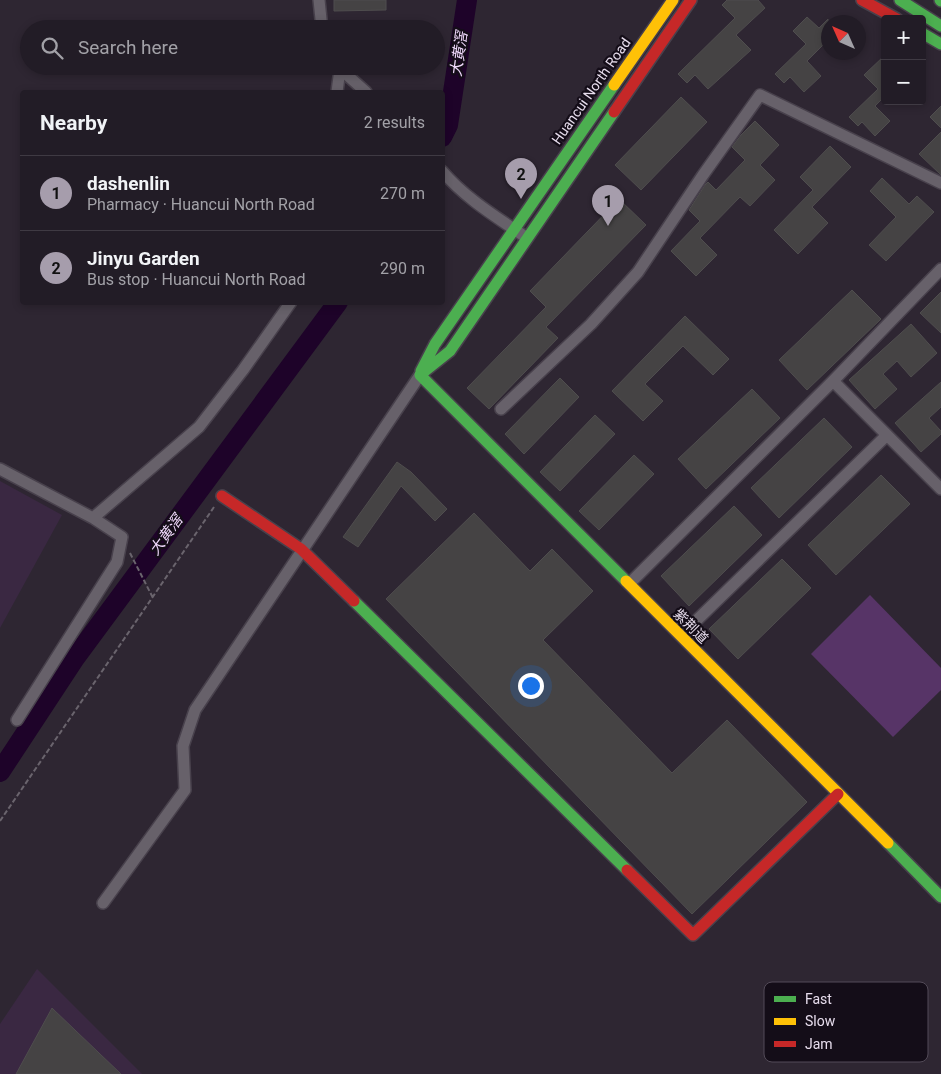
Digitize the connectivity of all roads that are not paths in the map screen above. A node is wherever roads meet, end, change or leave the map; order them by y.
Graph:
1 (319, 0) edge
2 (673, 0) edge
3 (691, 0) edge
4 (862, 0) edge
5 (900, 0) edge
6 (890, 15) edge
7 (321, 20) edge
8 (941, 26) edge
9 (926, 35) edge
10 (941, 44) edge
11 (338, 75) edge
12 (347, 75) edge
13 (337, 90) edge
14 (364, 90) edge
15 (445, 175) edge
16 (941, 183) edge
17 (514, 229) junction
18 (527, 238) junction
19 (941, 268) edge
20 (289, 305) edge
21 (420, 375) junction
22 (833, 381) junction
23 (501, 409) dead end
24 (887, 435) junction
25 (0, 469) edge
26 (941, 489) edge
27 (222, 496) road end
28 (93, 518) junction
29 (301, 549) junction
30 (629, 584) junction
31 (698, 619) dead end
32 (17, 720) dead end
33 (838, 794) junction
34 (941, 897) edge
35 (103, 904) dead end

1 - 7 street
2 - 17 main road, Huancui North Road
3 - 18 main road
4 - 6 main road
5 - 8 main road
9 - 10 main road
11 - 13 street
12 - 14 street
15 - 17 street
16 - 23 street
17 - 18 street
17 - 21 main road, Huancui North Road
18 - 21 main road
19 - 22 street
20 - 28 street
21 - 29 street
21 - 30 main road, 紫荆道
22 - 24 street
22 - 30 street
24 - 26 street
24 - 31 street
25 - 28 street
27 - 29 main road
28 - 32 street
29 - 33 main road
29 - 35 street
30 - 33 main road, 紫荆道
33 - 34 main road, 紫荆道

